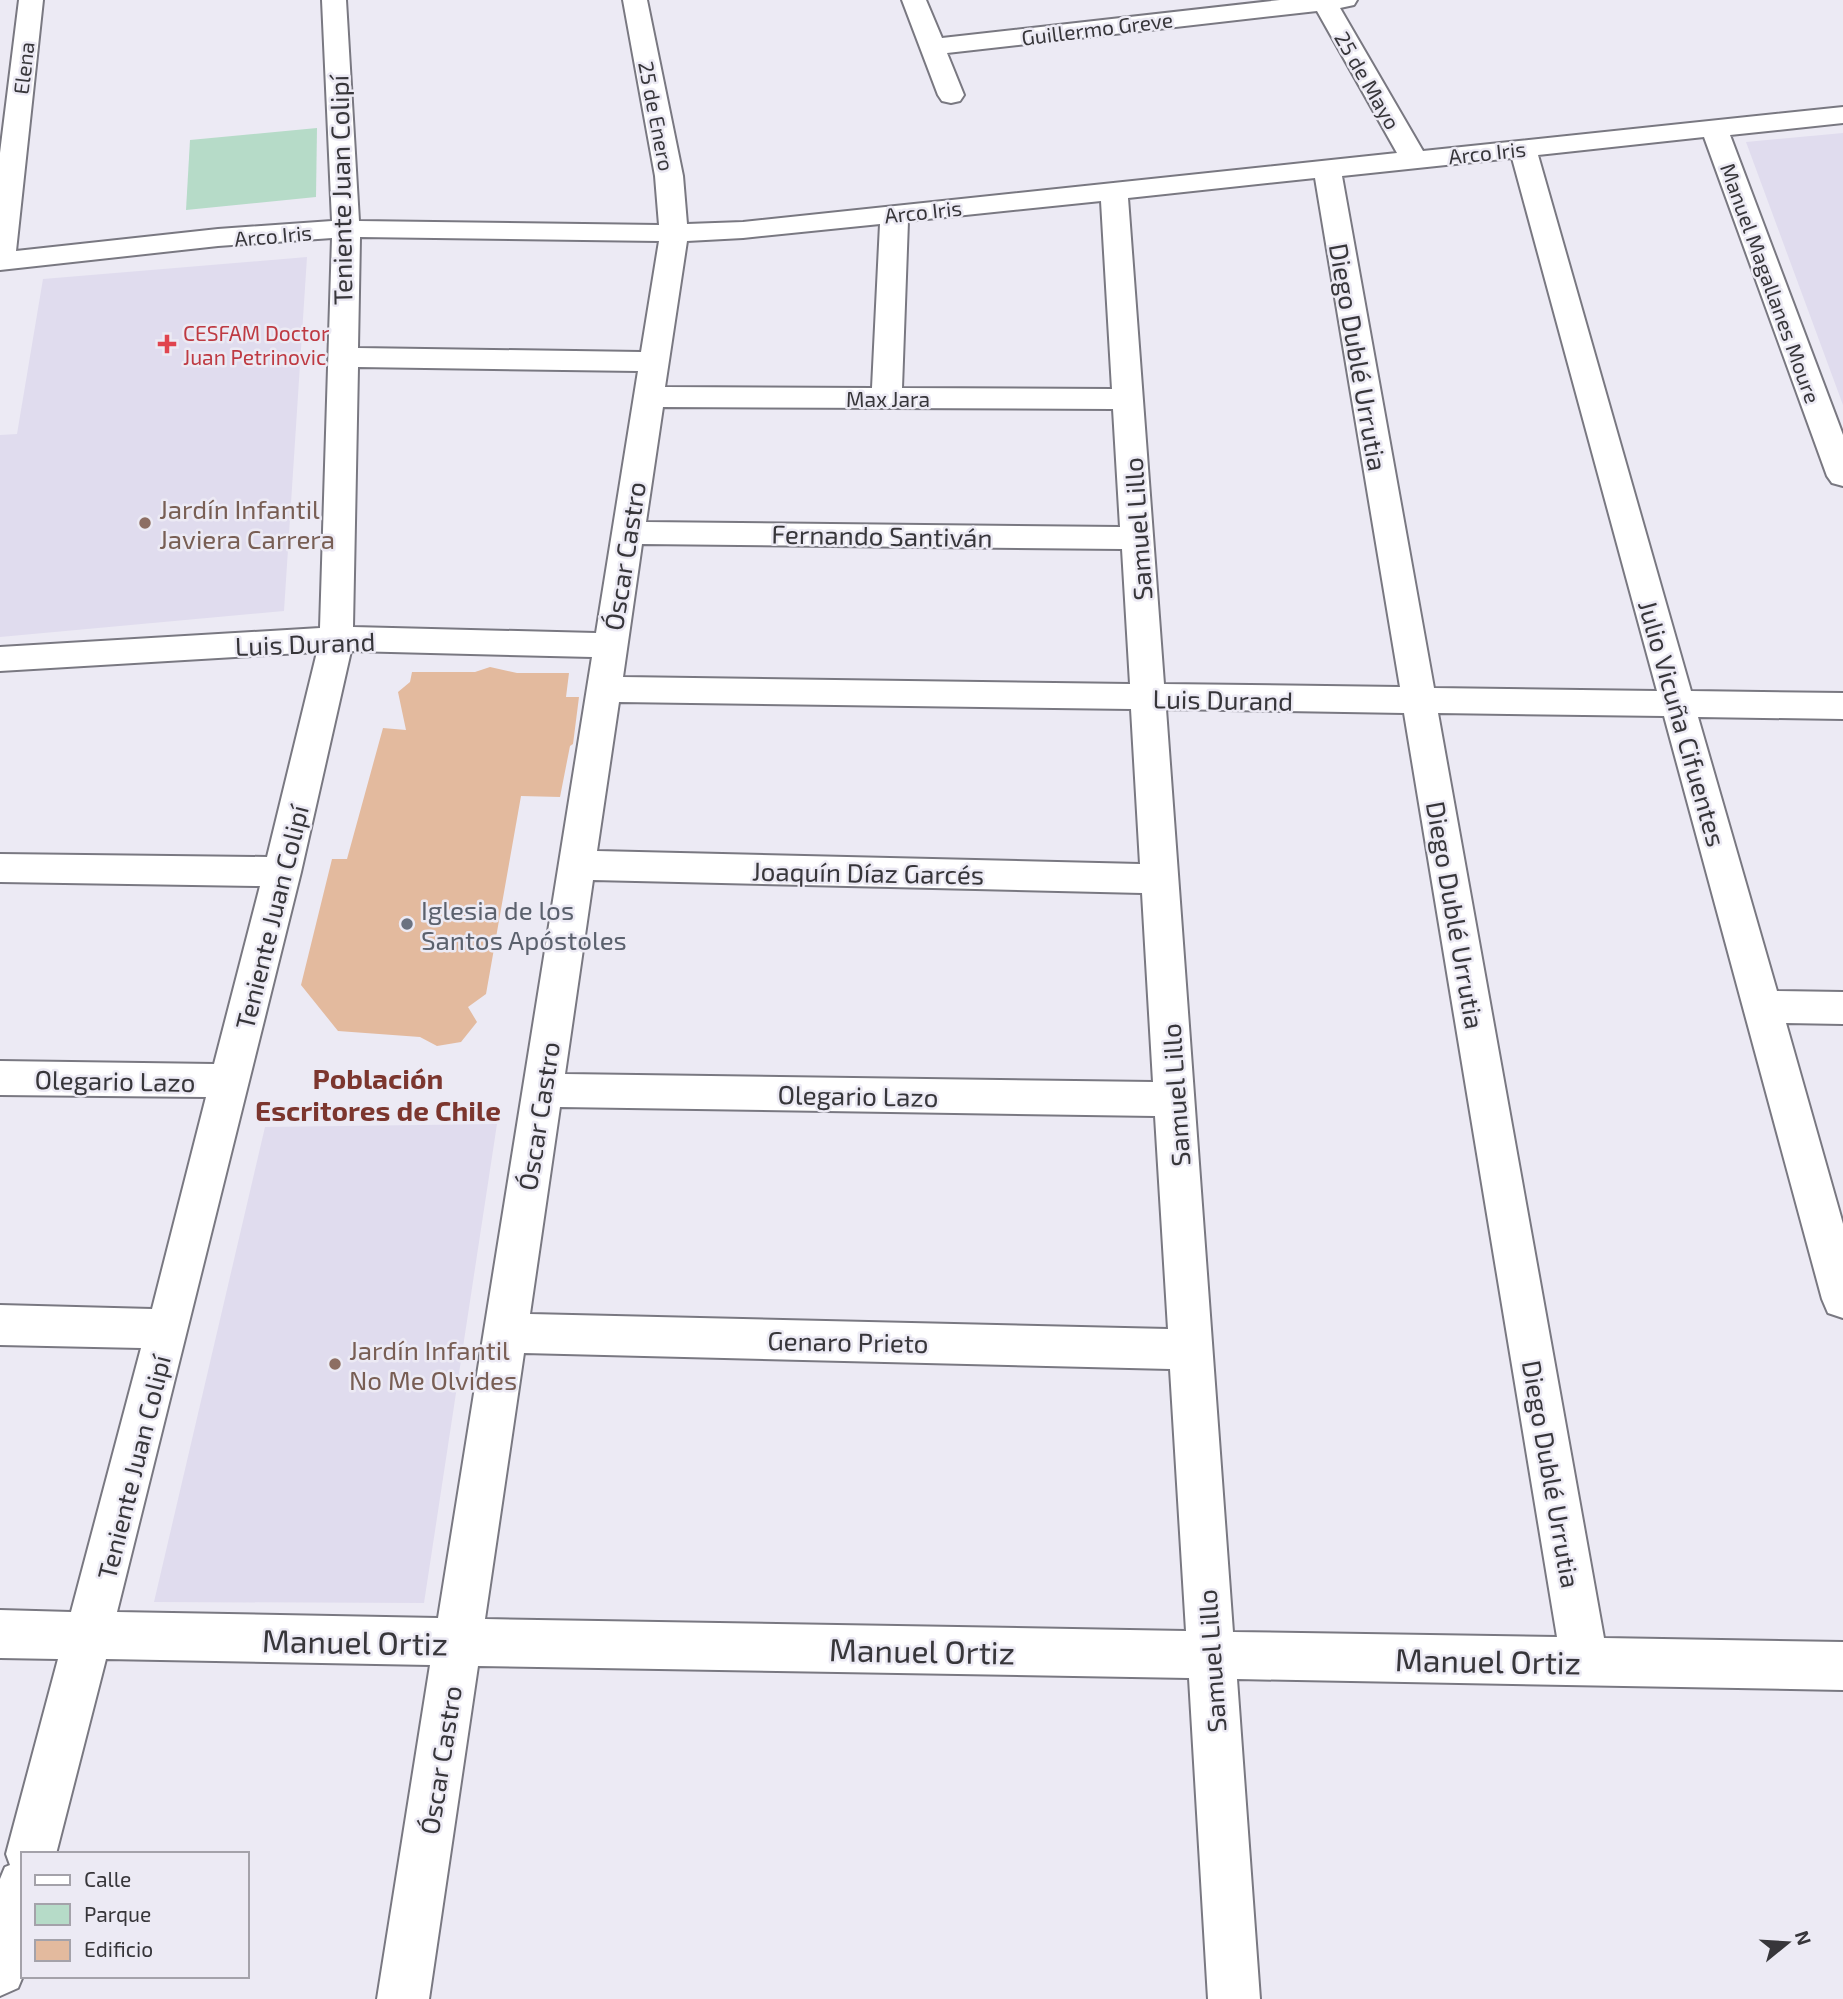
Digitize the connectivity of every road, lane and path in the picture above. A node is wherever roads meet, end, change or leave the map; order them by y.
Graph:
1 (31, 0) edge
2 (334, 0) edge
3 (635, 0) edge
4 (914, 0) edge
5 (1330, 1) edge
6 (933, 47) junction
7 (951, 95) dead end
8 (1843, 115) edge
9 (1714, 128) junction
10 (1523, 148) junction
11 (1414, 159) junction
12 (1327, 168) junction
13 (1114, 191) junction
14 (894, 214) junction
15 (346, 229) junction
16 (674, 233) junction
17 (1, 261) edge
18 (342, 357) junction
19 (651, 379) junction
20 (887, 398) junction
21 (1129, 399) junction
22 (1843, 476) edge
23 (627, 533) junction
24 (1137, 538) junction
25 (335, 639) junction
26 (611, 645) junction
27 (0, 659) edge
28 (604, 689) junction
29 (1148, 698) junction
30 (1419, 701) junction
31 (1678, 705) junction
32 (1843, 706) edge
33 (577, 865) junction
34 (0, 868) edge
35 (283, 872) junction
36 (1160, 879) junction
37 (1762, 1007) junction
38 (1843, 1008) edge
39 (0, 1078) edge
40 (230, 1082) junction
41 (542, 1090) junction
42 (1175, 1099) junction
43 (1843, 1299) edge
44 (0, 1325) edge
45 (168, 1329) junction
46 (505, 1333) junction
47 (1191, 1350) junction
48 (0, 1634) edge
49 (89, 1636) junction
50 (458, 1642) junction
51 (1211, 1656) junction
52 (1585, 1662) junction
53 (1843, 1666) edge
54 (32, 1852) edge
55 (21, 1892) edge
56 (0, 1970) edge
57 (402, 1999) edge
58 (1234, 1999) edge

1 - 17 street, Elena
2 - 15 street, Teniente Juan Colipí
3 - 16 street, 25 de Enero
4 - 6 street
5 - 6 street, Guillermo Greve
5 - 11 street, 25 de Mayo
6 - 7 street
8 - 9 street, Arco Iris
9 - 10 street, Arco Iris
9 - 22 street, Manuel Magallanes Moure
10 - 11 street, Arco Iris
10 - 31 street, Julio Vicuña Cifuentes
11 - 12 street, Arco Iris
12 - 13 street, Arco Iris
12 - 30 street, Diego Dublé Urrutia
13 - 14 street, Arco Iris
13 - 21 street, Samuel Lillo
14 - 16 street, Arco Iris
14 - 20 street
15 - 16 street, Arco Iris
15 - 17 street, Arco Iris
15 - 18 street, Teniente Juan Colipí
16 - 19 street, Óscar Castro
18 - 19 street, Max Jara
18 - 25 street, Teniente Juan Colipí
19 - 20 street, Max Jara
19 - 23 street, Óscar Castro
20 - 21 street, Max Jara
21 - 24 street, Samuel Lillo
23 - 24 street, Fernando Santiván
23 - 26 street, Óscar Castro
24 - 29 street, Samuel Lillo
25 - 26 street, Luis Durand
25 - 27 street, Luis Durand
25 - 35 street, Teniente Juan Colipí
26 - 28 street, Óscar Castro
28 - 29 street, Luis Durand
28 - 33 street, Óscar Castro
29 - 30 street, Luis Durand
29 - 36 street, Samuel Lillo
30 - 31 street, Luis Durand
30 - 52 street, Diego Dublé Urrutia
31 - 32 street, Luis Durand
31 - 37 street, Julio Vicuña Cifuentes
33 - 36 street, Joaquín Díaz Garcés
33 - 41 street, Óscar Castro
34 - 35 street
35 - 40 street, Teniente Juan Colipí
36 - 42 street, Samuel Lillo
37 - 38 street
37 - 43 street, Julio Vicuña Cifuentes
39 - 40 street, Olegario Lazo
40 - 45 street, Teniente Juan Colipí
41 - 42 street, Olegario Lazo
41 - 46 street, Óscar Castro
42 - 47 street, Samuel Lillo
44 - 45 street
45 - 49 street, Teniente Juan Colipí
46 - 47 street, Genaro Prieto
46 - 50 street, Óscar Castro
47 - 51 street, Samuel Lillo
48 - 49 street, Manuel Ortiz
49 - 50 street, Manuel Ortiz
49 - 54 street, Teniente Juan Colipí
50 - 51 street, Manuel Ortiz
50 - 57 street, Óscar Castro
51 - 52 street, Manuel Ortiz
51 - 58 street, Samuel Lillo
52 - 53 street, Manuel Ortiz
55 - 56 street

